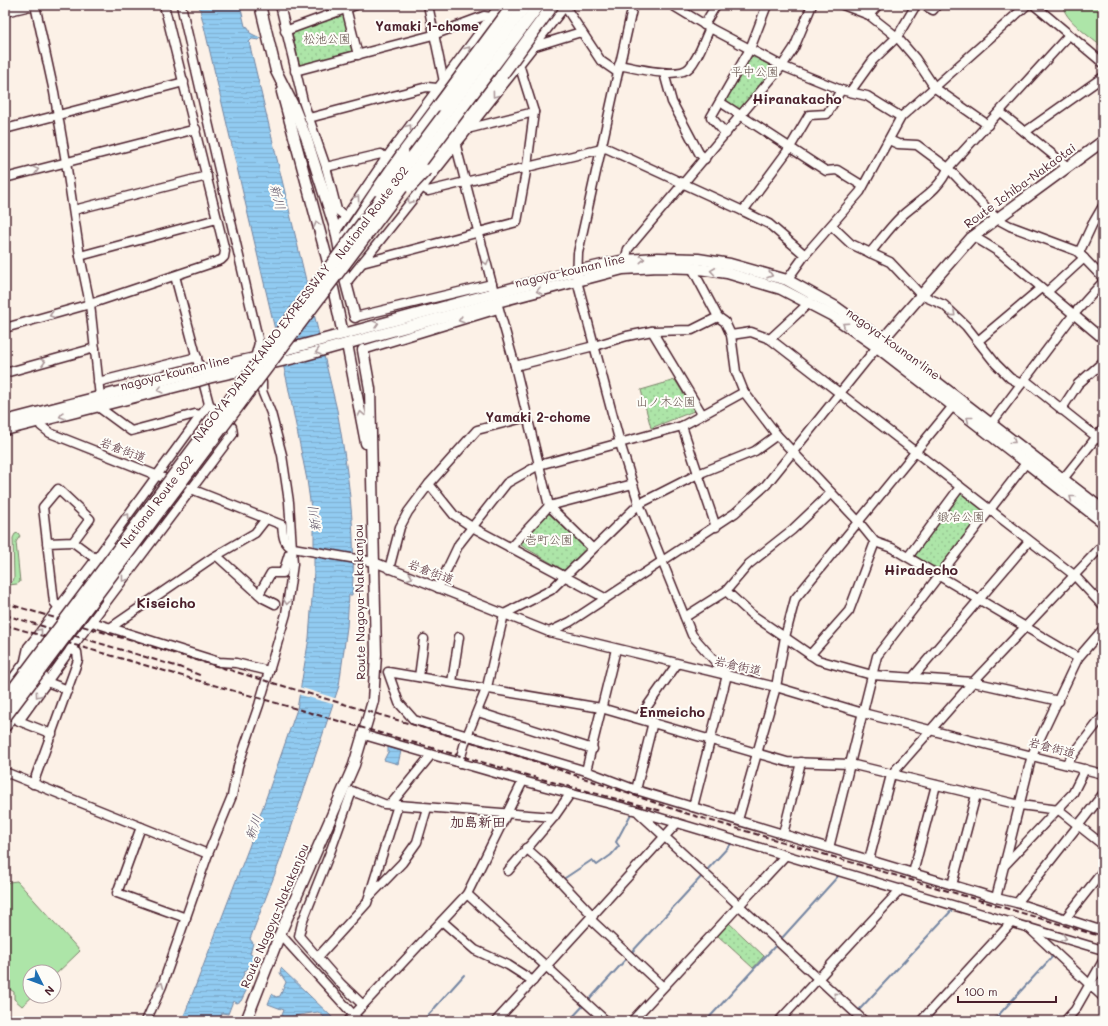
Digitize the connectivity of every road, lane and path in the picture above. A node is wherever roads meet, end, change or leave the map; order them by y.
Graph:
1 (35, 5) edge
2 (164, 5) edge
3 (181, 5) edge
4 (260, 5) edge
5 (280, 5) edge
6 (356, 5) edge
7 (428, 5) edge
8 (500, 5) edge
9 (512, 5) edge
10 (520, 5) edge
11 (526, 5) edge
12 (553, 5) edge
13 (565, 5) edge
14 (633, 5) edge
15 (672, 5) edge
16 (716, 5) edge
17 (767, 5) edge
18 (812, 5) edge
19 (843, 5) edge
20 (878, 5) edge
21 (916, 5) edge
22 (923, 5) edge
23 (938, 5) edge
24 (1027, 5) edge
25 (1034, 5) edge
26 (542, 7) edge
27 (346, 8) junction
28 (5, 12) edge
29 (869, 15) junction
30 (491, 17) junction
31 (707, 27) junction
32 (285, 30) junction
33 (581, 32) junction
34 (433, 35) junction
35 (1070, 35) junction
36 (897, 37) junction
37 (538, 40) junction
38 (532, 48) junction
39 (750, 49) junction
40 (358, 54) junction
41 (1103, 63) edge
42 (519, 64) junction
43 (782, 66) junction
44 (618, 69) junction
45 (276, 71) junction
46 (296, 71) junction
47 (664, 73) junction
48 (1103, 77) edge
49 (184, 82) junction
50 (442, 84) junction
51 (423, 88) junction
52 (935, 88) junction
53 (841, 90) junction
54 (850, 92) junction
55 (431, 98) junction
56 (720, 102) junction
57 (534, 112) junction
58 (1000, 112) junction
59 (58, 116) junction
60 (740, 117) junction
61 (309, 118) junction
62 (901, 118) junction
63 (988, 125) junction
64 (471, 128) junction
65 (5, 129) edge
66 (196, 129) junction
67 (1025, 132) junction
68 (726, 134) junction
69 (889, 140) junction
70 (1103, 141) edge
71 (456, 143) junction
72 (602, 148) junction
73 (789, 149) junction
74 (405, 154) junction
75 (386, 158) junction
76 (705, 159) junction
77 (66, 162) junction
78 (527, 166) junction
79 (326, 167) junction
80 (1068, 167) junction
81 (425, 168) junction
82 (948, 168) junction
83 (207, 176) junction
84 (5, 178) edge
85 (467, 182) junction
86 (684, 183) junction
87 (863, 186) junction
88 (421, 187) junction
89 (1103, 206) edge
90 (332, 208) junction
91 (74, 210) junction
92 (744, 211) junction
93 (345, 216) junction
94 (217, 219) junction
95 (996, 219) junction
96 (832, 226) junction
97 (336, 231) junction
98 (479, 232) junction
99 (973, 236) junction
100 (870, 254) junction
101 (805, 255) junction
102 (80, 256) junction
103 (1082, 256) junction
104 (624, 260) junction
105 (327, 262) junction
106 (362, 263) junction
107 (692, 268) junction
108 (175, 276) junction
109 (577, 276) junction
110 (1103, 278) edge
111 (343, 280) junction
112 (786, 280) junction
113 (1103, 282) edge
114 (331, 290) junction
115 (1044, 290) junction
116 (921, 295) junction
117 (495, 297) junction
118 (810, 302) junction
119 (90, 304) junction
120 (1074, 314) junction
121 (355, 317) joint
122 (718, 317) junction
123 (5, 328) edge
124 (652, 331) junction
125 (341, 334) junction
126 (731, 335) junction
127 (770, 339) junction
128 (1103, 339) edge
129 (978, 341) junction
130 (880, 343) junction
131 (344, 344) junction
132 (291, 346) junction
133 (594, 346) junction
134 (95, 348) junction
135 (363, 350) joint
136 (197, 357) junction
137 (255, 358) junction
138 (277, 362) junction
139 (1103, 362) edge
140 (515, 366) junction
141 (247, 369) junction
142 (5, 373) edge
143 (202, 375) junction
144 (98, 382) junction
145 (262, 382) junction
146 (1023, 382) junction
147 (744, 392) junction
148 (839, 394) junction
149 (99, 402) junction
150 (209, 404) junction
151 (953, 406) junction
152 (1061, 410) junction
153 (702, 414) junction
154 (200, 415) junction
155 (527, 417) junction
156 (5, 422) edge
157 (40, 422) junction
158 (991, 424) junction
159 (682, 426) junction
160 (1103, 429) edge
161 (5, 430) edge
162 (777, 435) junction
163 (1100, 439) edge
164 (620, 443) junction
165 (793, 452) junction
166 (915, 452) junction
167 (1026, 463) junction
168 (539, 465) junction
169 (371, 466) junction
170 (698, 474) junction
171 (157, 475) junction
172 (1063, 479) junction
173 (429, 484) junction
174 (633, 484) junction
175 (960, 487) junction
176 (191, 489) junction
177 (831, 493) junction
178 (639, 504) junction
179 (549, 506) junction
180 (1103, 510) edge
181 (990, 511) junction
182 (266, 519) junction
183 (858, 522) junction
184 (1103, 522) edge
185 (472, 527) junction
186 (716, 527) junction
187 (1029, 541) junction
188 (73, 542) junction
189 (875, 542) junction
190 (47, 543) junction
191 (1103, 545) edge
192 (294, 548) junction
193 (510, 548) junction
194 (592, 548) junction
195 (217, 556) junction
196 (908, 557) junction
197 (96, 559) junction
198 (369, 561) junction
199 (662, 561) junction
200 (389, 569) junction
201 (1074, 575) junction
202 (939, 576) junction
203 (566, 577) junction
204 (438, 588) junction
205 (726, 592) junction
206 (258, 594) junction
207 (605, 598) junction
208 (979, 599) junction
209 (275, 604) dead end
210 (1103, 606) edge
211 (59, 608) junction
212 (504, 614) junction
213 (685, 617) junction
214 (92, 622) junction
215 (110, 628) junction
216 (1025, 628) junction
217 (1103, 629) edge
218 (549, 632) junction
219 (459, 637) dead end
220 (785, 638) junction
221 (424, 639) dead end
222 (616, 649) junction
223 (64, 655) junction
224 (810, 655) junction
225 (1078, 658) junction
226 (677, 664) junction
227 (24, 666) junction
228 (269, 671) junction
229 (872, 674) junction
230 (727, 675) junction
231 (418, 677) junction
232 (912, 678) junction
233 (47, 682) junction
234 (452, 682) junction
235 (973, 682) junction
236 (487, 687) junction
237 (776, 687) junction
238 (6, 688) edge
239 (68, 690) junction
240 (5, 700) edge
241 (24, 701) junction
242 (1059, 701) junction
243 (5, 704) edge
244 (601, 708) junction
245 (478, 712) junction
246 (863, 713) junction
247 (17, 716) junction
248 (1103, 716) edge
249 (5, 717) edge
250 (639, 718) junction
251 (653, 722) junction
252 (5, 726) edge
253 (931, 729) junction
254 (52, 734) junction
255 (364, 735) junction
256 (467, 736) junction
257 (710, 739) junction
258 (593, 749) junction
259 (756, 753) junction
260 (431, 755) junction
261 (1032, 755) junction
262 (801, 762) junction
263 (459, 763) junction
264 (850, 764) junction
265 (1066, 764) junction
266 (1085, 769) junction
267 (5, 772) edge
268 (586, 772) junction
269 (1103, 774) edge
270 (891, 775) junction
271 (523, 781) junction
272 (33, 784) junction
273 (936, 785) junction
274 (636, 790) junction
275 (570, 794) junction
276 (1103, 794) edge
277 (976, 795) junction
278 (394, 805) junction
279 (1020, 805) junction
280 (693, 807) junction
281 (427, 808) junction
282 (1059, 810) junction
283 (637, 811) junction
284 (507, 814) junction
285 (554, 817) junction
286 (738, 820) junction
287 (678, 823) junction
288 (1078, 825) junction
289 (141, 827) junction
290 (783, 834) junction
291 (665, 837) junction
292 (1103, 845) edge
293 (526, 848) junction
294 (829, 848) junction
295 (208, 854) junction
296 (785, 856) junction
297 (869, 860) junction
298 (1004, 866) junction
299 (508, 871) dead end
300 (1103, 871) edge
301 (913, 873) junction
302 (952, 885) junction
303 (901, 889) junction
304 (466, 894) junction
305 (369, 897) junction
306 (996, 898) junction
307 (1017, 903) junction
308 (739, 905) junction
309 (186, 918) junction
310 (591, 918) junction
311 (1066, 919) junction
312 (442, 921) junction
313 (1012, 922) junction
314 (1027, 926) junction
315 (1103, 931) edge
316 (280, 934) junction
317 (1103, 950) edge
318 (318, 957) junction
319 (1103, 961) edge
320 (547, 966) junction
321 (818, 979) junction
322 (1103, 980) edge
323 (533, 981) junction
324 (663, 987) junction
325 (1092, 987) junction
326 (1103, 997) edge
327 (363, 1005) junction
328 (354, 1019) edge
329 (146, 1021) edge
330 (246, 1021) edge
331 (496, 1021) edge
332 (606, 1021) edge
333 (632, 1021) edge
334 (779, 1021) edge
335 (864, 1021) edge
336 (921, 1021) edge
337 (1066, 1021) edge

1 - 28 street
1 - 59 street
2 - 49 street
3 - 137 street
4 - 45 main road
5 - 32 street
6 - 27 street
7 - 34 street
8 - 30 street
9 - 74 highway, bridge
10 - 74 highway, National Route 302
11 - 240 highway, NAGOYA-DAINI-KANJO EXPRESSWAY, bridge
12 - 81 highway, bridge
13 - 33 street
13 - 37 street
14 - 44 street
15 - 31 street
16 - 31 street
17 - 39 street
18 - 43 street
19 - 29 street
20 - 29 street
21 - 36 street
22 - 23 street
24 - 52 street
25 - 35 street
26 - 37 street
26 - 81 highway, National Route 302
26 - 249 highway, NAGOYA-DAINI-KANJO EXPRESSWAY, bridge
27 - 32 street
27 - 40 street
29 - 36 street
30 - 34 street
50 -> 30 street
31 - 39 street
31 - 47 street
32 - 46 street
33 - 38 street
33 - 44 street
34 - 40 street
34 - 50 street
35 - 41 street
35 - 58 street
36 - 52 street
36 - 54 street
37 - 38 street
38 - 42 street
39 - 43 street
39 - 56 street
40 - 46 street
42 - 57 street
42 -> 64 street
43 - 53 street
43 - 60 street
44 - 47 street
44 - 72 street
45 - 90 main road
105 -> 45 main road
46 - 61 street
47 - 76 street
48 - 67 street
49 - 59 street
49 - 66 street
50 - 51 street
50 - 55 street
51 - 55 street
51 - 61 street
52 - 62 street
52 - 63 street
53 - 54 street
53 - 73 street
54 - 62 street
75 -> 55 street
56 - 60 street
56 - 68 street
57 - 64 street
57 - 78 street
58 - 63 street
58 - 67 street
59 - 65 street
59 - 77 street
60 - 68 street
60 - 73 street
61 - 79 street
62 - 69 street
63 - 82 street
64 - 71 street
66 - 77 street
66 - 83 street
67 - 80 street
68 - 76 street
69 - 82 street
69 - 87 street
70 - 80 main road, Route Ichiba-Nakaotai
71 - 85 street
71 - 88 street
72 - 78 street
72 - 86 street
72 - 109 street
73 - 87 street
73 - 92 street
74 - 105 highway, National Route 302
75 - 79 street
75 - 88 street
93 -> 75 street
76 - 86 street
84 -> 77 street
77 - 91 street
78 - 85 street
78 - 98 street
79 - 90 street
80 - 95 main road, Route Ichiba-Nakaotai
81 - 111 highway, National Route 302, bridge
82 - 95 street
82 - 100 street
83 - 91 street
83 - 94 street
85 - 88 street
85 - 98 street
86 - 92 street
86 - 104 street
87 - 96 street
88 -> 106 street
89 - 103 street
90 - 93 street
90 - 97 main road
91 - 102 street
92 - 101 street
93 - 97 street
94 - 102 street
94 - 108 street
95 - 99 main road, Route Ichiba-Nakaotai
95 - 103 street
96 - 100 street
96 - 101 street
97 - 111 main road
98 - 106 street
98 -> 117 street
99 - 115 street
99 - 116 main road, Route Ichiba-Nakaotai
100 - 116 street
101 - 112 street
102 - 119 street
103 - 110 street
103 - 115 street
104 - 109 main road, nagoya-kounan line
104 -> 112 main road, nagoya-kounan line
105 - 137 highway, National Route 302
106 - 111 street
107 - 109 main road, nagoya-kounan line
118 -> 107 main road, nagoya-kounan line
107 - 122 street
108 - 119 street
108 - 136 street
109 - 117 main road, nagoya-kounan line
109 - 133 street
111 - 114 highway, National Route 302
111 - 121 main road
112 - 130 main road, nagoya-kounan line
113 - 120 street
114 - 125 main road
114 - 132 highway, National Route 302
115 - 120 street
115 - 129 street
116 -> 129 street
116 - 130 main road, Route Ichiba-Nakaotai
117 - 121 street
125 -> 117 main road, nagoya-kounan line
117 - 131 main road, nagoya-kounan line
117 -> 135 street
117 - 140 street
118 - 127 street
130 -> 118 main road, nagoya-kounan line
119 -> 123 street
119 - 134 street
120 - 128 street
120 - 146 street
122 - 124 street
122 - 126 street
124 - 133 street
124 - 153 street
125 - 132 main road, nagoya-kounan line
126 - 127 street
126 - 147 street
127 - 148 street
129 - 146 street
130 - 148 street
130 - 151 main road, nagoya-kounan line
130 - 158 main road, nagoya-kounan line
131 -> 138 main road, nagoya-kounan line
169 -> 131 main road
132 - 137 main road, nagoya-kounan line
132 - 138 highway, National Route 302
133 - 140 street
133 - 164 street
142 -> 134 street
134 - 144 street
135 - 169 main road, Route Nagoya-Nakakanjou
136 - 144 street
136 - 150 street
137 - 141 highway, National Route 302
137 - 143 main road, nagoya-kounan line
138 - 141 main road, nagoya-kounan line
138 - 145 highway, National Route 302
139 - 152 street
140 - 155 street
141 - 143 main road, nagoya-kounan line
141 - 227 highway, National Route 302
143 - 149 main road, nagoya-kounan line
144 - 149 street
145 - 192 street
145 - 223 highway, National Route 302
146 - 152 street
146 - 158 street
147 - 153 street
147 - 162 street
148 - 165 street
148 - 166 street
149 - 154 street
149 - 156 main road, nagoya-kounan line
149 -> 157 main road, nagoya-kounan line
150 - 154 street
150 - 176 street
151 - 166 street
167 -> 151 main road, nagoya-kounan line
152 - 163 street
153 - 159 street
154 - 171 street
155 - 168 street
155 - 173 street
157 - 161 main road, nagoya-kounan line
157 - 171 street, 岩倉街道
158 -> 172 main road, nagoya-kounan line
159 - 164 street
159 - 170 street
160 - 163 street
162 - 165 street
162 - 170 street
163 - 172 street
164 - 168 street
164 - 174 street
165 - 177 street
165 - 186 street
166 - 175 street
166 - 183 street
167 - 181 street
184 -> 167 main road, nagoya-kounan line
168 - 179 street
168 - 185 street
169 - 198 main road, Route Nagoya-Nakakanjou
170 - 178 street
170 - 186 street
171 - 176 street, 岩倉街道
197 -> 171 street
172 - 180 main road, nagoya-kounan line
173 - 185 street
173 - 200 street
174 - 178 street
174 - 179 street
175 - 181 street
175 - 196 street
176 - 182 street, 岩倉街道
176 -> 214 street
177 - 183 street
177 - 205 street
178 - 194 street
178 - 199 street
179 - 193 street
179 - 194 street
181 - 187 street
181 - 202 street
182 - 192 street, 岩倉街道
182 - 195 street
183 - 189 street
183 - 220 street
185 - 193 street
185 - 204 street
186 - 199 street
187 - 201 street
187 - 208 street
188 - 190 street
188 - 190 street
188 - 197 street
189 - 196 street
189 - 224 street
190 - 211 street
191 - 201 street
192 - 198 street, 岩倉街道
192 - 206 street
192 -> 228 street
193 - 203 street
194 - 203 street
195 - 206 street
195 - 215 street
196 - 202 street
197 - 211 street
198 - 200 street, 岩倉街道
198 - 255 main road, Route Nagoya-Nakakanjou
199 - 207 street
199 - 213 street
200 -> 204 street, 岩倉街道
201 - 210 street
201 - 216 street
202 - 208 street
202 - 229 street
203 - 207 street
203 - 212 street
204 - 212 street, 岩倉街道
205 - 213 street
205 - 220 street
206 - 209 street
207 - 218 street
208 - 216 street
208 - 232 street
227 -> 211 street
212 - 218 street, 岩倉街道
212 - 236 street
213 - 230 street
214 - 215 street
214 - 223 street
215 - 228 street
216 - 225 street
216 - 235 street
217 - 225 street
218 - 222 street, 岩倉街道
219 - 234 street
220 - 224 street
220 - 237 street
221 - 231 street
222 - 226 street, 岩倉街道
222 - 244 street
223 - 233 street
223 - 239 street
223 - 241 highway, National Route 302
224 - 229 street
225 - 242 street
226 - 230 street, 岩倉街道
226 - 250 street
227 - 238 highway, National Route 302
228 - 295 street
229 - 232 street
229 - 246 street
230 - 237 street, 岩倉街道
230 - 257 street
231 - 234 street
231 - 256 street
232 - 235 street
233 - 239 street
233 -> 247 street
234 - 236 street
235 - 242 street
235 - 253 street
236 - 244 street
236 - 245 street
237 - 246 street, 岩倉街道
237 - 259 street
238 - 241 street
239 - 254 street
241 - 247 highway, National Route 302
242 - 261 street
243 - 247 street
244 - 250 street
244 - 258 street
245 - 256 street
245 - 258 street
246 - 253 street, 岩倉街道
246 - 264 street
247 - 252 highway, National Route 302
247 - 254 street
248 - 265 street
250 - 251 street
251 - 257 street
251 - 274 street
253 - 261 street, 岩倉街道
253 - 270 street
254 - 272 street
255 - 260 street
255 - 316 main road, Route Nagoya-Nakakanjou
256 - 263 street
256 - 268 street
257 - 259 street
257 - 280 street
258 - 268 street
259 - 262 street
259 - 286 street
260 - 263 street
260 - 278 street
261 - 265 street, 岩倉街道
261 - 279 street
262 - 264 street
262 - 290 street
263 - 271 street
264 - 270 street
264 - 294 street
265 - 266 street, 岩倉街道
266 - 269 street, 岩倉街道
266 - 282 street
267 - 272 street
268 - 274 street
270 - 273 street
270 - 297 street
271 - 275 street
271 - 284 street
272 - 289 street
273 - 277 street
273 - 301 street
274 - 280 street
275 - 283 street
275 - 285 street
276 - 288 street
277 - 279 street
277 - 302 street
278 - 281 street
278 - 305 street
278 - 318 street
279 - 282 street
279 - 298 street
280 - 286 street
281 - 284 street
281 - 305 street
282 - 288 street
282 - 298 street
283 - 287 street
283 - 291 street
284 - 285 street
284 - 304 street
285 - 293 street
286 - 290 street
287 - 291 street
287 - 296 street
288 - 292 street
288 - 307 street
289 - 295 street
289 - 309 street
290 - 294 street
291 - 308 street
291 - 310 street
293 - 299 street
293 - 310 street
294 - 297 street
295 - 309 street
296 - 303 street
296 - 308 street
297 - 301 street
298 - 306 street
300 - 311 street
301 - 302 street
302 - 306 street
303 - 313 street
303 - 321 street
304 - 312 street
304 - 320 street
305 - 318 street
306 - 307 street
307 - 311 street
308 - 321 street
308 - 324 street
329 -> 309 street
310 - 320 street
310 - 324 street
311 - 315 street
312 - 323 street
312 - 327 street
313 - 314 street
313 - 336 street
314 -> 317 street
314 - 325 street
316 - 328 street
316 - 330 main road, Route Nagoya-Nakakanjou
318 - 327 street
319 - 325 street
320 - 323 street
320 - 332 street
321 - 334 street
335 -> 321 street
322 - 325 street
323 - 331 street
324 - 333 street
325 - 326 street
325 - 337 street
327 - 328 street

